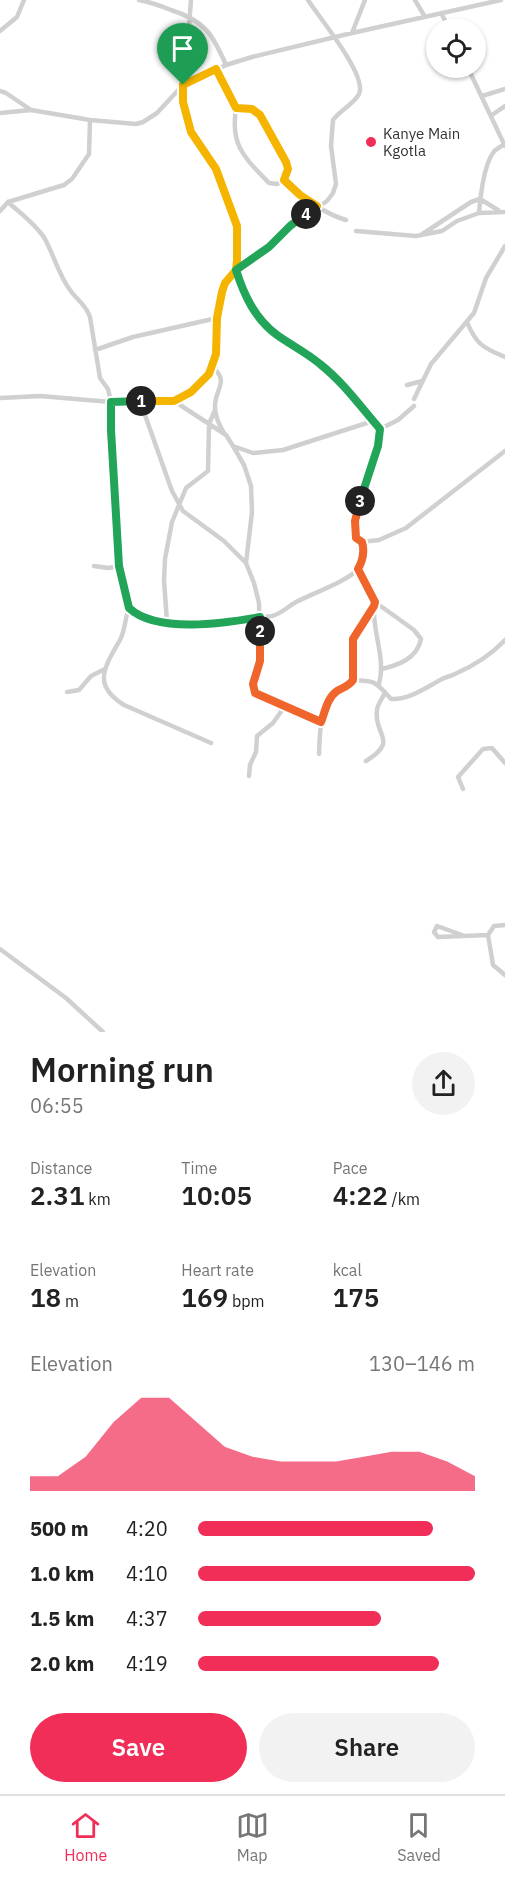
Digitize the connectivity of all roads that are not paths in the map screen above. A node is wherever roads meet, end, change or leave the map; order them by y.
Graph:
1 (139, 0) edge
2 (190, 0) edge
3 (308, 0) edge
4 (365, 0) edge
5 (415, 0) edge
6 (501, 0) edge
7 (22, 1) edge
8 (441, 13) junction
9 (190, 16) junction
10 (425, 16) junction
11 (444, 18) edge
12 (0, 31) edge
13 (352, 33) junction
14 (336, 38) junction
15 (226, 65) junction
16 (216, 69) junction
17 (473, 78) edge
18 (183, 85) junction
19 (505, 89) edge
20 (0, 91) edge
21 (482, 96) junction
22 (505, 106) edge
23 (236, 108) junction
24 (31, 110) junction
25 (0, 113) edge
26 (492, 116) junction
27 (90, 120) junction
28 (505, 145) edge
29 (284, 180) junction
30 (480, 199) junction
31 (8, 202) junction
32 (317, 206) junction
33 (0, 211) edge
34 (503, 211) edge
35 (453, 213) junction
36 (479, 213) junction
37 (346, 220) dead end
38 (457, 221) junction
39 (356, 231) dead end
40 (419, 236) junction
41 (505, 246) edge
42 (236, 270) junction
43 (217, 318) junction
44 (467, 322) junction
45 (94, 350) junction
46 (505, 357) edge
47 (212, 367) junction
48 (422, 381) junction
49 (407, 385) dead end
50 (0, 398) edge
51 (414, 399) dead end
52 (140, 401) junction
53 (174, 401) junction
54 (111, 402) junction
55 (414, 406) dead end
56 (215, 410) junction
57 (373, 421) junction
58 (209, 424) junction
59 (380, 429) junction
60 (226, 435) junction
61 (233, 446) junction
62 (505, 452) edge
63 (253, 453) junction
64 (244, 465) junction
65 (179, 505) junction
66 (362, 542) junction
67 (246, 563) junction
68 (93, 566) dead end
69 (119, 566) junction
70 (358, 569) junction
71 (375, 602) junction
72 (129, 608) junction
73 (374, 609) junction
74 (260, 617) junction
75 (167, 622) junction
76 (505, 640) edge
77 (107, 667) junction
78 (382, 669) junction
79 (353, 680) junction
80 (379, 684) junction
81 (67, 692) dead end
82 (385, 693) junction
83 (285, 706) junction
84 (321, 722) junction
85 (211, 743) dead end
86 (319, 754) dead end
87 (366, 761) dead end
88 (505, 763) edge
89 (249, 776) dead end
90 (463, 789) dead end
91 (505, 925) edge
92 (462, 935) junction
93 (488, 935) junction
94 (0, 949) edge
95 (505, 975) edge
96 (103, 1032) edge

1 - 9 street
2 - 9 street
3 - 14 street
4 - 13 street
5 - 10 street
6 - 8 street
7 - 12 street
8 - 10 street
8 - 11 street
9 - 15 street
9 - 18 street
10 - 13 street
13 - 14 street
14 - 15 street
14 - 32 street
15 - 16 street
16 - 18 street
16 - 23 street
17 - 21 street
18 - 27 street
18 - 42 street
19 - 21 street
20 - 24 street
21 - 26 street
22 - 26 street
23 - 29 street
23 - 29 street
24 - 25 street
24 - 27 street
26 - 28 street
27 - 31 street
28 - 30 street
29 - 32 street
30 - 34 street
30 - 35 street
30 - 36 street
31 - 33 street
31 - 45 street
32 - 37 street
32 - 42 street
34 - 36 street
35 - 38 street
35 - 40 street
36 - 38 street
38 - 40 street
39 - 40 street
41 - 44 street
42 - 43 street
42 - 57 street
43 - 45 street
43 - 47 street
44 - 46 street
44 - 48 street
45 - 54 street
47 - 53 street
47 - 56 street
48 - 49 street
48 - 51 street
50 - 54 street
52 - 53 street
52 - 54 street
52 - 65 street
53 - 58 street
54 - 69 street
55 - 59 street
56 - 58 street
56 - 60 street
57 - 59 street
57 - 63 street
58 - 60 street
58 - 65 street
59 - 66 street
60 - 61 street
61 - 63 street
61 - 64 street
62 - 66 street
63 - 64 street
64 - 67 street
65 - 67 street
65 - 75 street
66 - 70 street
67 - 74 street
68 - 69 street
69 - 72 street
70 - 71 street
70 - 74 street
71 - 73 street
71 - 78 street
72 - 75 street
72 - 77 street
73 - 78 street
73 - 79 street
74 - 75 street
74 - 83 street
76 - 82 street
77 - 81 street
77 - 85 street
78 - 80 street
79 - 80 street
79 - 84 street
80 - 82 street
82 - 87 street
83 - 84 street
83 - 89 street
84 - 86 street
88 - 90 street
91 - 93 street
92 - 92 street
92 - 93 street
93 - 95 street
94 - 96 street

